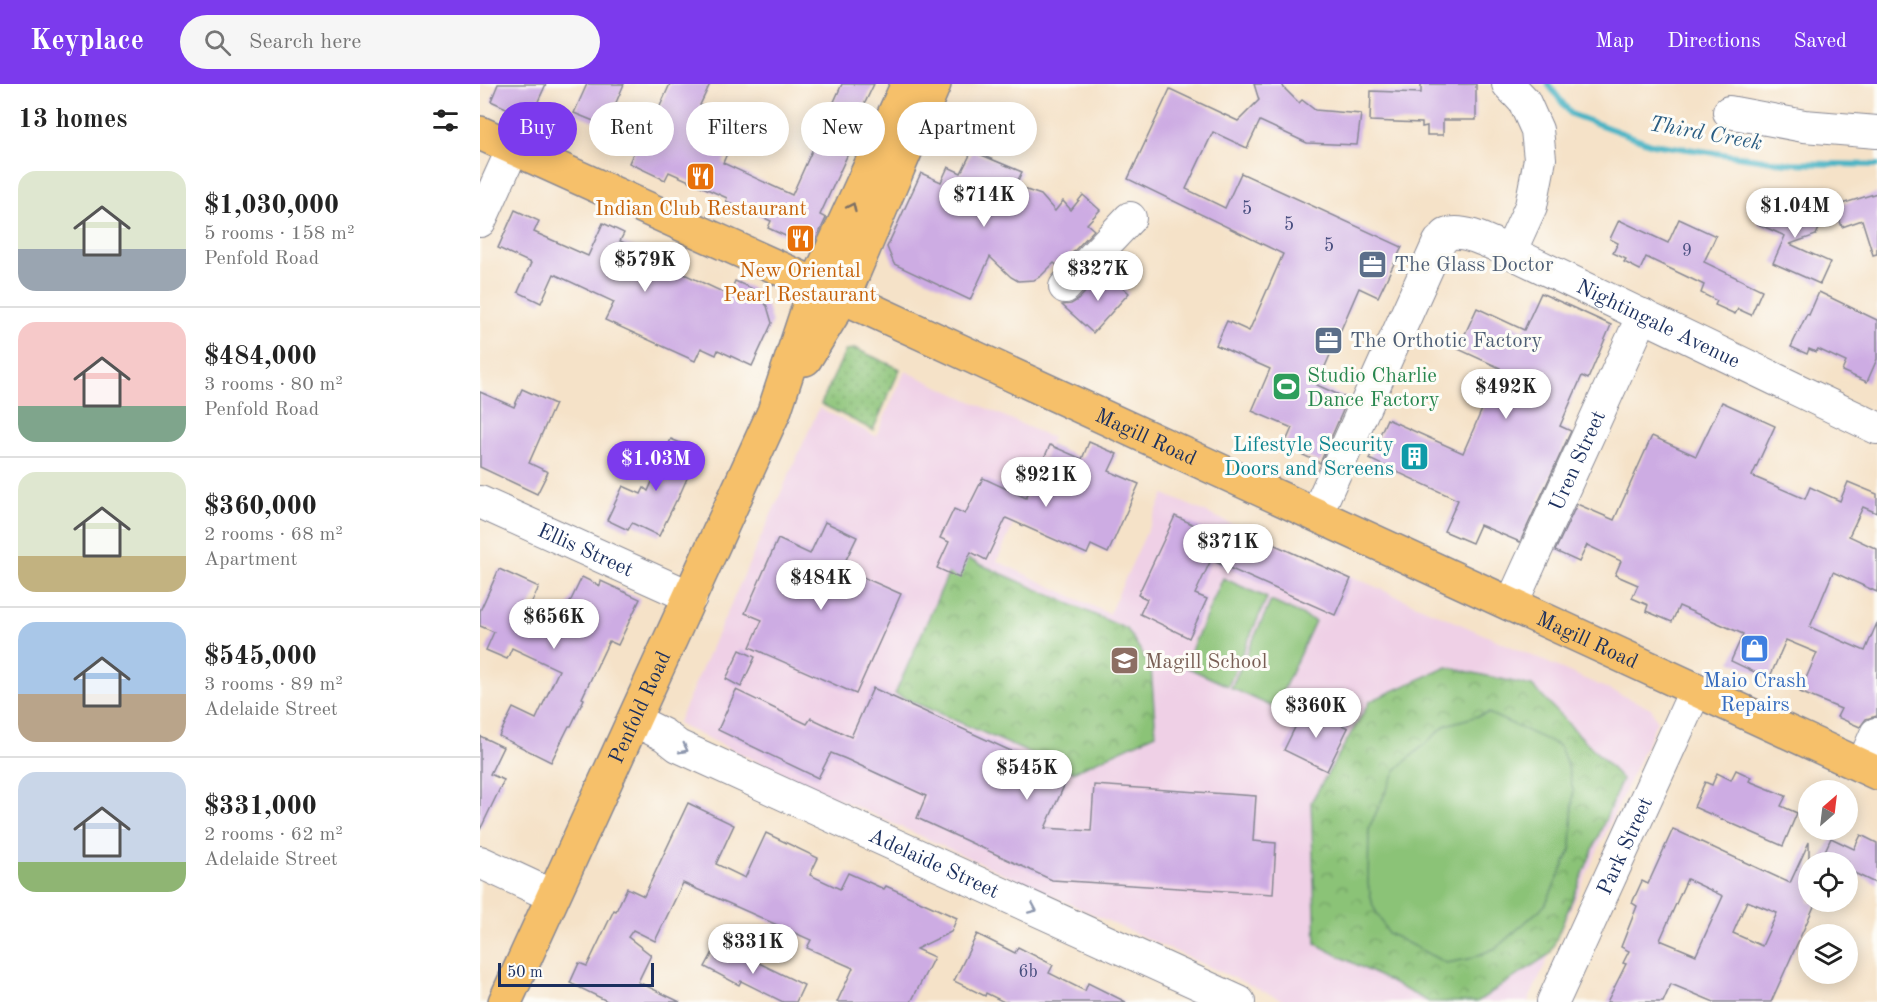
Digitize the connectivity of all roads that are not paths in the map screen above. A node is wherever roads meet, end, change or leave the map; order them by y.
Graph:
1 (908, 84) edge
2 (934, 84) edge
3 (1508, 84) edge
4 (1729, 112) dead end
5 (1877, 132) edge
6 (480, 133) edge
7 (498, 141) edge
8 (509, 156) edge
9 (531, 156) edge
10 (1130, 218) dead end
11 (480, 221) edge
12 (1510, 252) junction
13 (1065, 287) dead end
14 (829, 291) junction
15 (1643, 315) junction
16 (1877, 428) edge
17 (480, 502) edge
18 (1316, 515) junction
19 (691, 597) junction
20 (1511, 605) junction
21 (1696, 689) junction
22 (633, 720) junction
23 (1876, 734) edge
24 (1869, 770) edge
25 (480, 862) edge
26 (553, 896) junction
27 (505, 1002) edge
28 (1239, 1002) edge
29 (1553, 1002) edge

14 -> 1 main road
2 - 14 main road
3 - 12 street
4 - 5 street
6 - 7 main road, Magill Road
8 - 11 street
9 - 14 main road, Magill Road
10 - 13 street
12 - 15 street, Nightingale Avenue
12 - 18 street, Nightingale Avenue
14 - 18 main road, Magill Road
14 - 19 main road, Penfold Road
15 - 16 street, Nightingale Avenue
15 - 20 street, Uren Street
17 - 19 street, Ellis Street
18 - 20 main road, Magill Road
19 - 22 main road, Penfold Road
20 - 21 main road, Magill Road
21 - 24 main road, Magill Road
21 - 29 street, Park Street
22 - 26 main road, Penfold Road
22 -> 28 street, Adelaide Street
23 - 24 street
25 - 26 street
26 - 27 main road, Penfold Road

